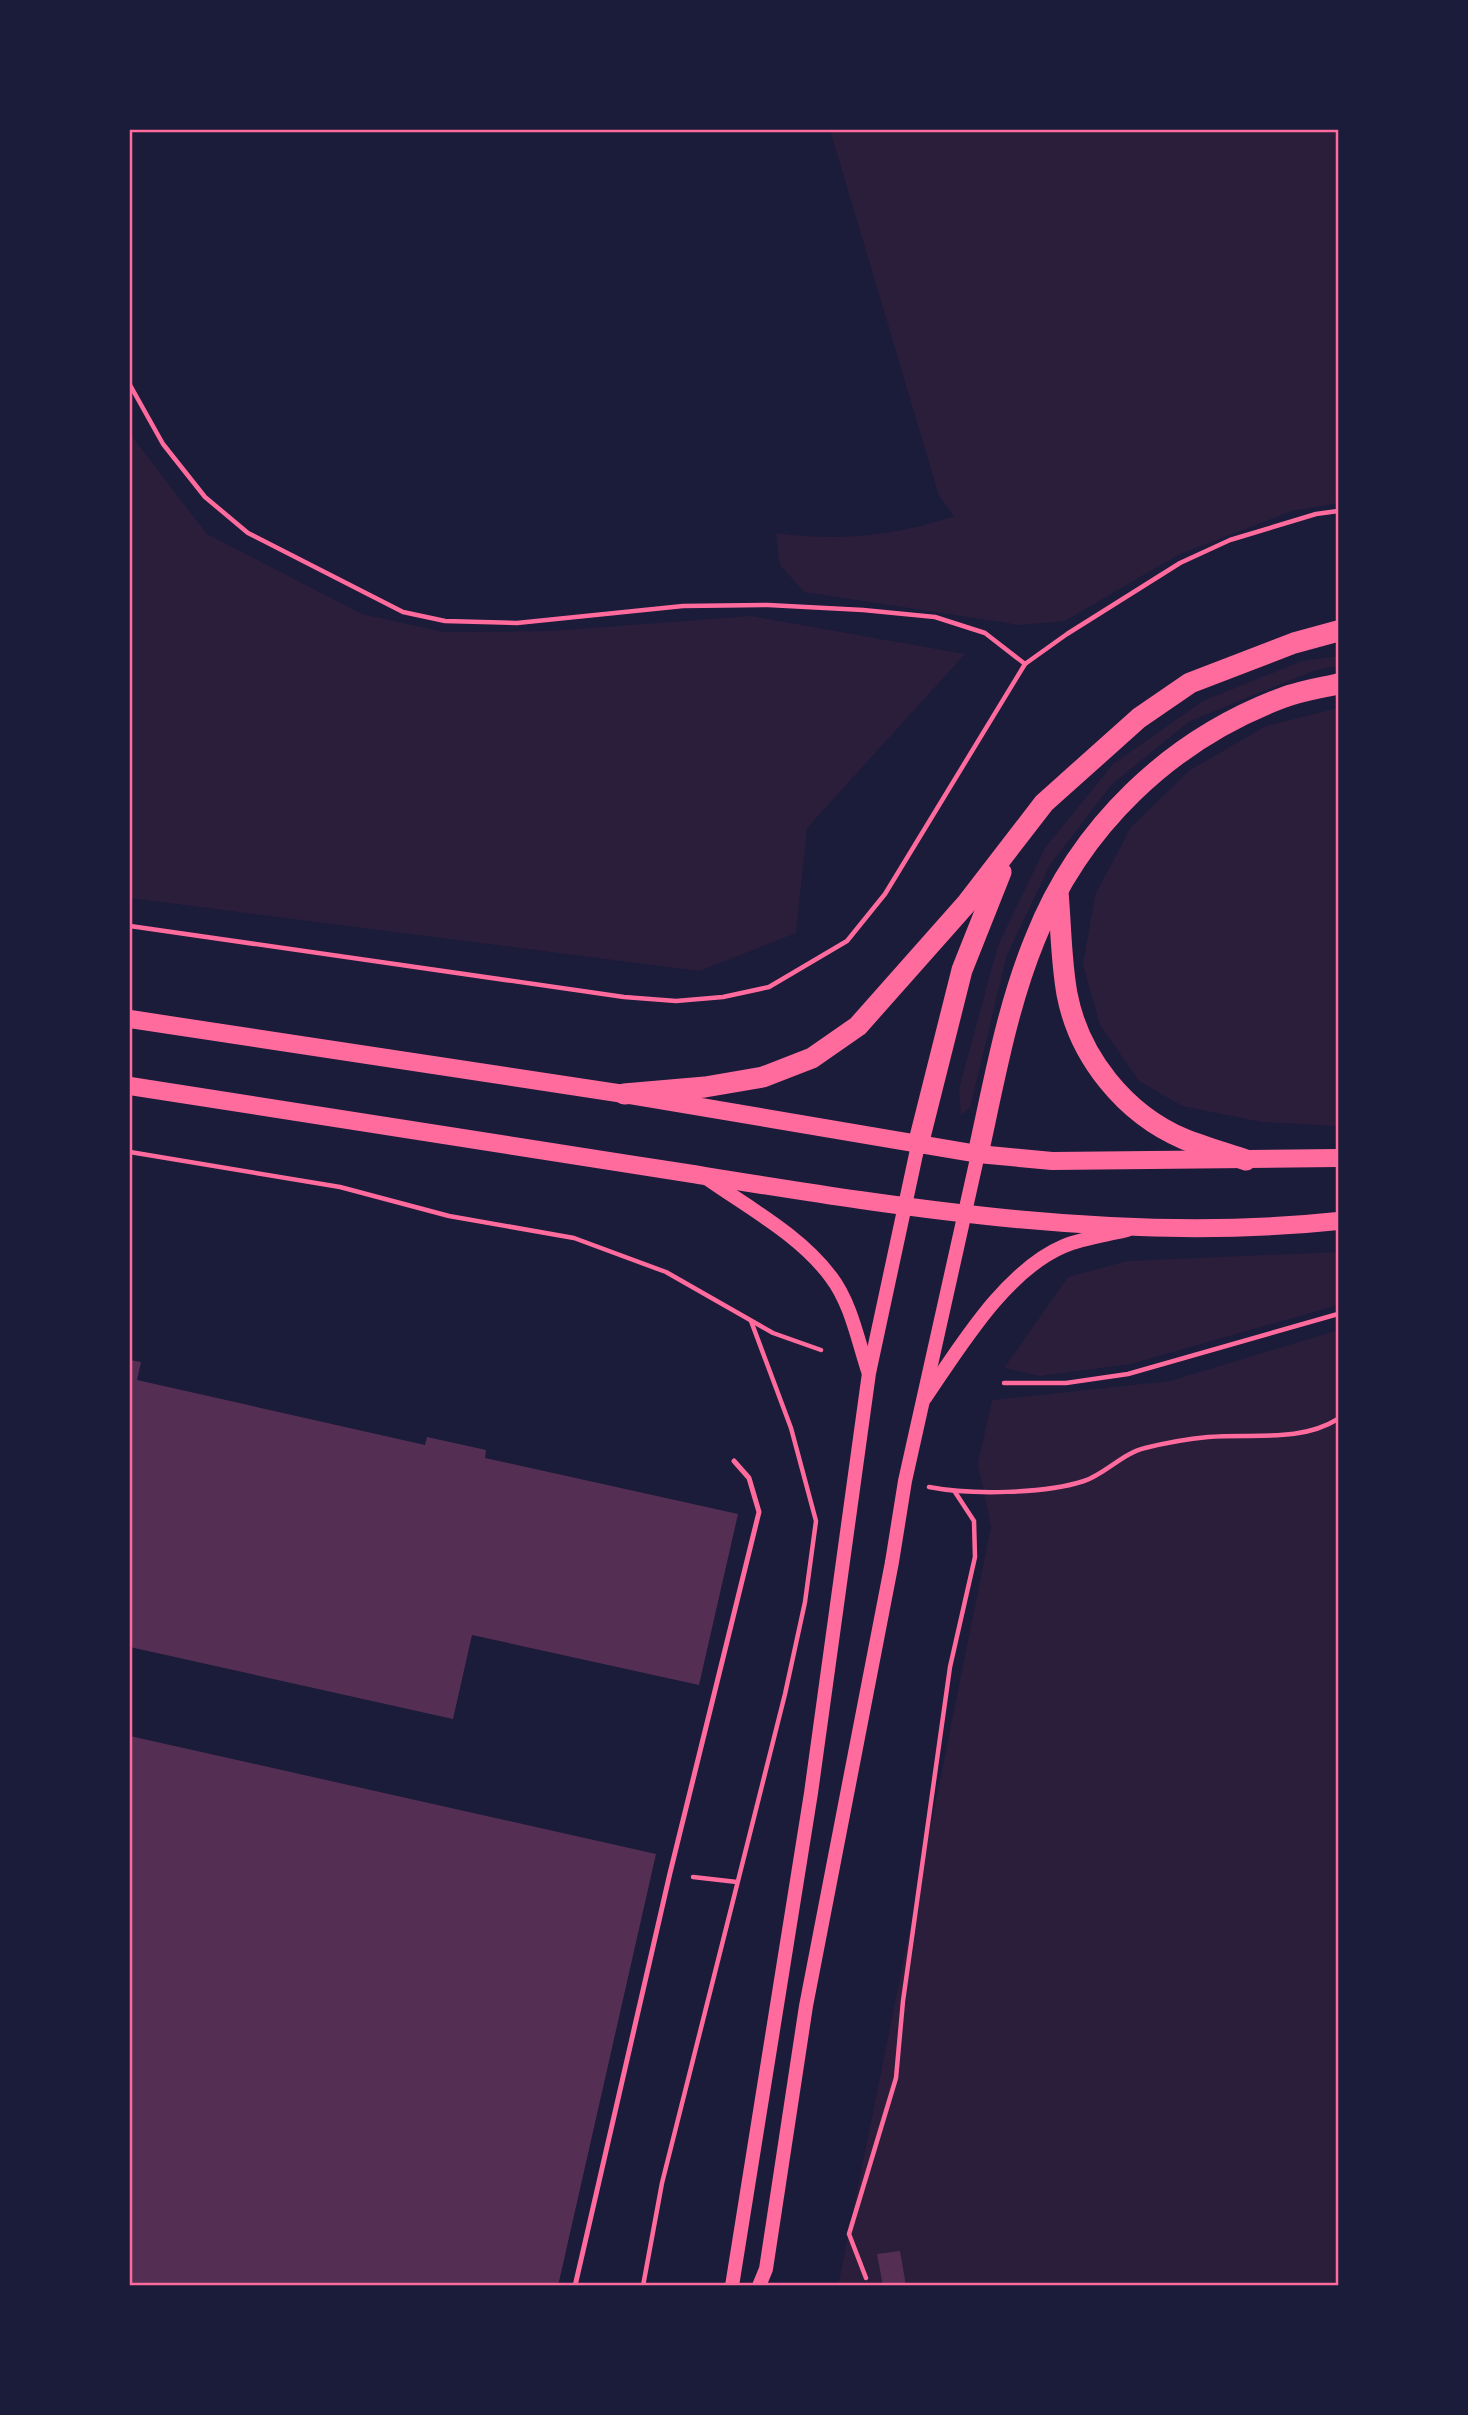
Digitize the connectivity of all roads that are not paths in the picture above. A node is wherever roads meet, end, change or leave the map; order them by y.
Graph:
1 (1339, 631) edge
2 (1339, 684) edge
3 (1014, 845) junction
4 (1058, 892) junction
5 (130, 1019) edge
6 (130, 1086) edge
7 (624, 1094) junction
8 (918, 1146) junction
9 (978, 1154) junction
10 (1339, 1158) edge
11 (1246, 1160) junction
12 (704, 1176) junction
13 (905, 1208) junction
14 (965, 1213) junction
15 (1339, 1221) edge
16 (1134, 1228) junction
17 (869, 1373) junction
18 (920, 1405) junction
19 (734, 1461) dead end
20 (575, 2286) edge
21 (732, 2286) edge
22 (759, 2286) edge

1 - 3 highway
2 - 4 highway
3 - 7 highway
3 - 8 highway
4 - 9 highway
4 - 11 highway
5 - 7 main road
6 - 12 main road
7 - 8 main road
8 - 9 main road
8 - 13 main road
9 - 11 main road
9 - 14 main road
10 - 11 main road
12 - 13 main road
12 - 17 main road
13 - 14 main road
13 - 17 main road
14 - 16 main road
14 - 18 main road
15 - 16 main road
16 - 18 main road
17 - 21 main road
18 - 22 main road
19 - 20 lane

